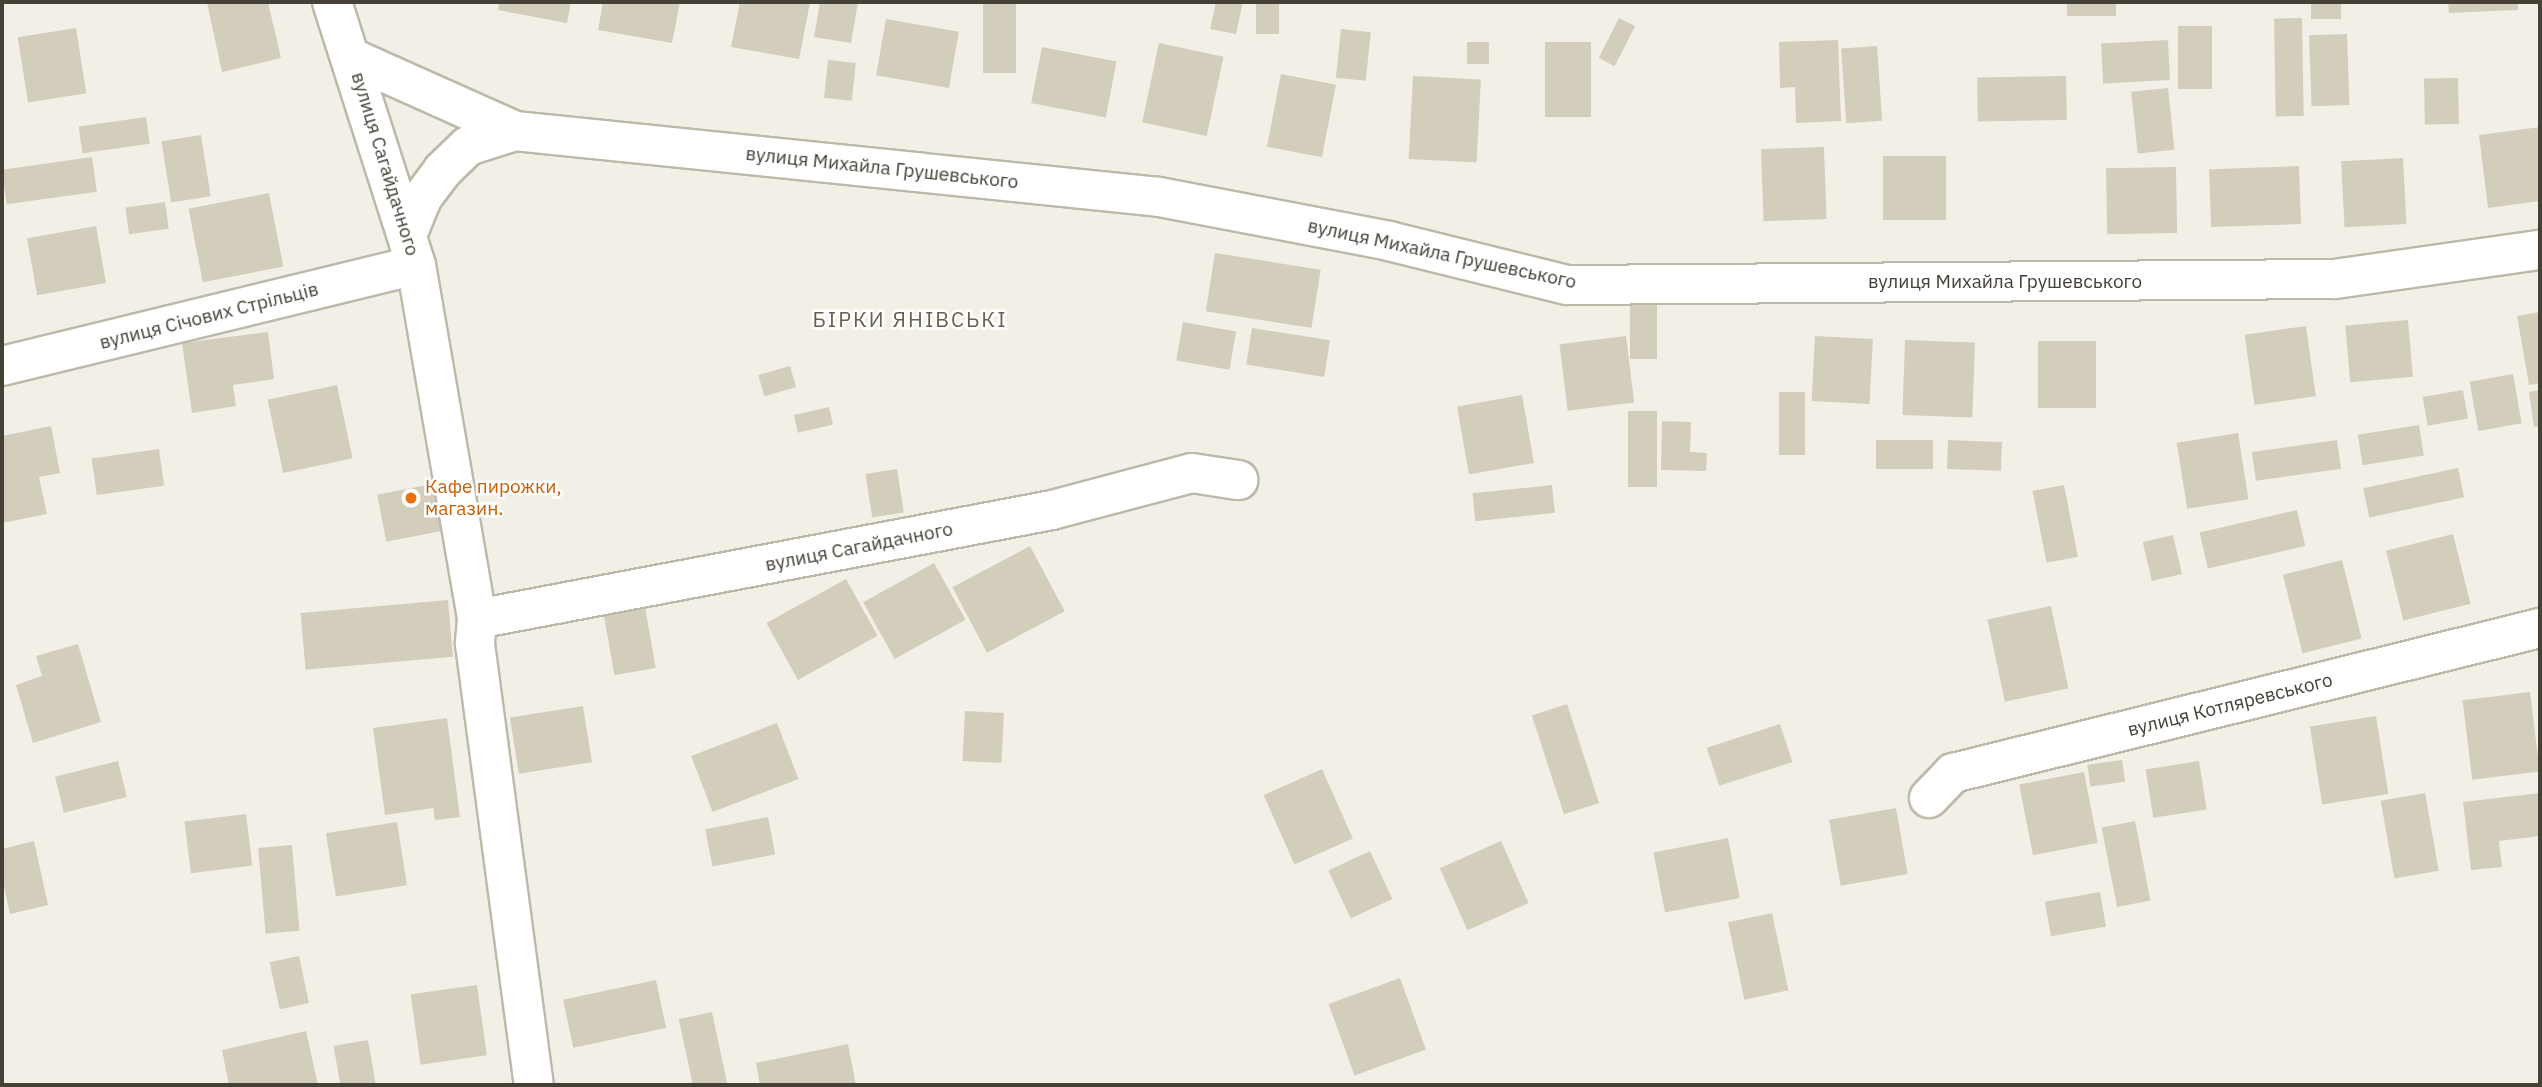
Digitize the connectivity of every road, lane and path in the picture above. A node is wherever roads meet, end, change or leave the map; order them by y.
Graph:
1 (332, 2) edge
2 (352, 58) junction
3 (515, 131) junction
4 (412, 249) junction
5 (2540, 250) edge
6 (2, 366) edge
7 (1238, 480) dead end
8 (478, 619) junction
9 (2540, 628) edge
10 (1929, 798) dead end
11 (534, 1085) edge

1 - 2 street, вулиця Сагайдачного
2 - 3 street, вулиця Михайла Грушевського
2 - 4 street, вулиця Сагайдачного
3 - 4 street, вулиця Михайла Грушевського
3 - 5 street, вулиця Михайла Грушевського
4 - 6 street, вулиця Січових Стрільців
4 - 8 street, вулиця Сагайдачного
7 - 8 street, вулиця Сагайдачного
8 - 11 street, вулиця Сагайдачного
9 - 10 street, вулиця Котляревського

